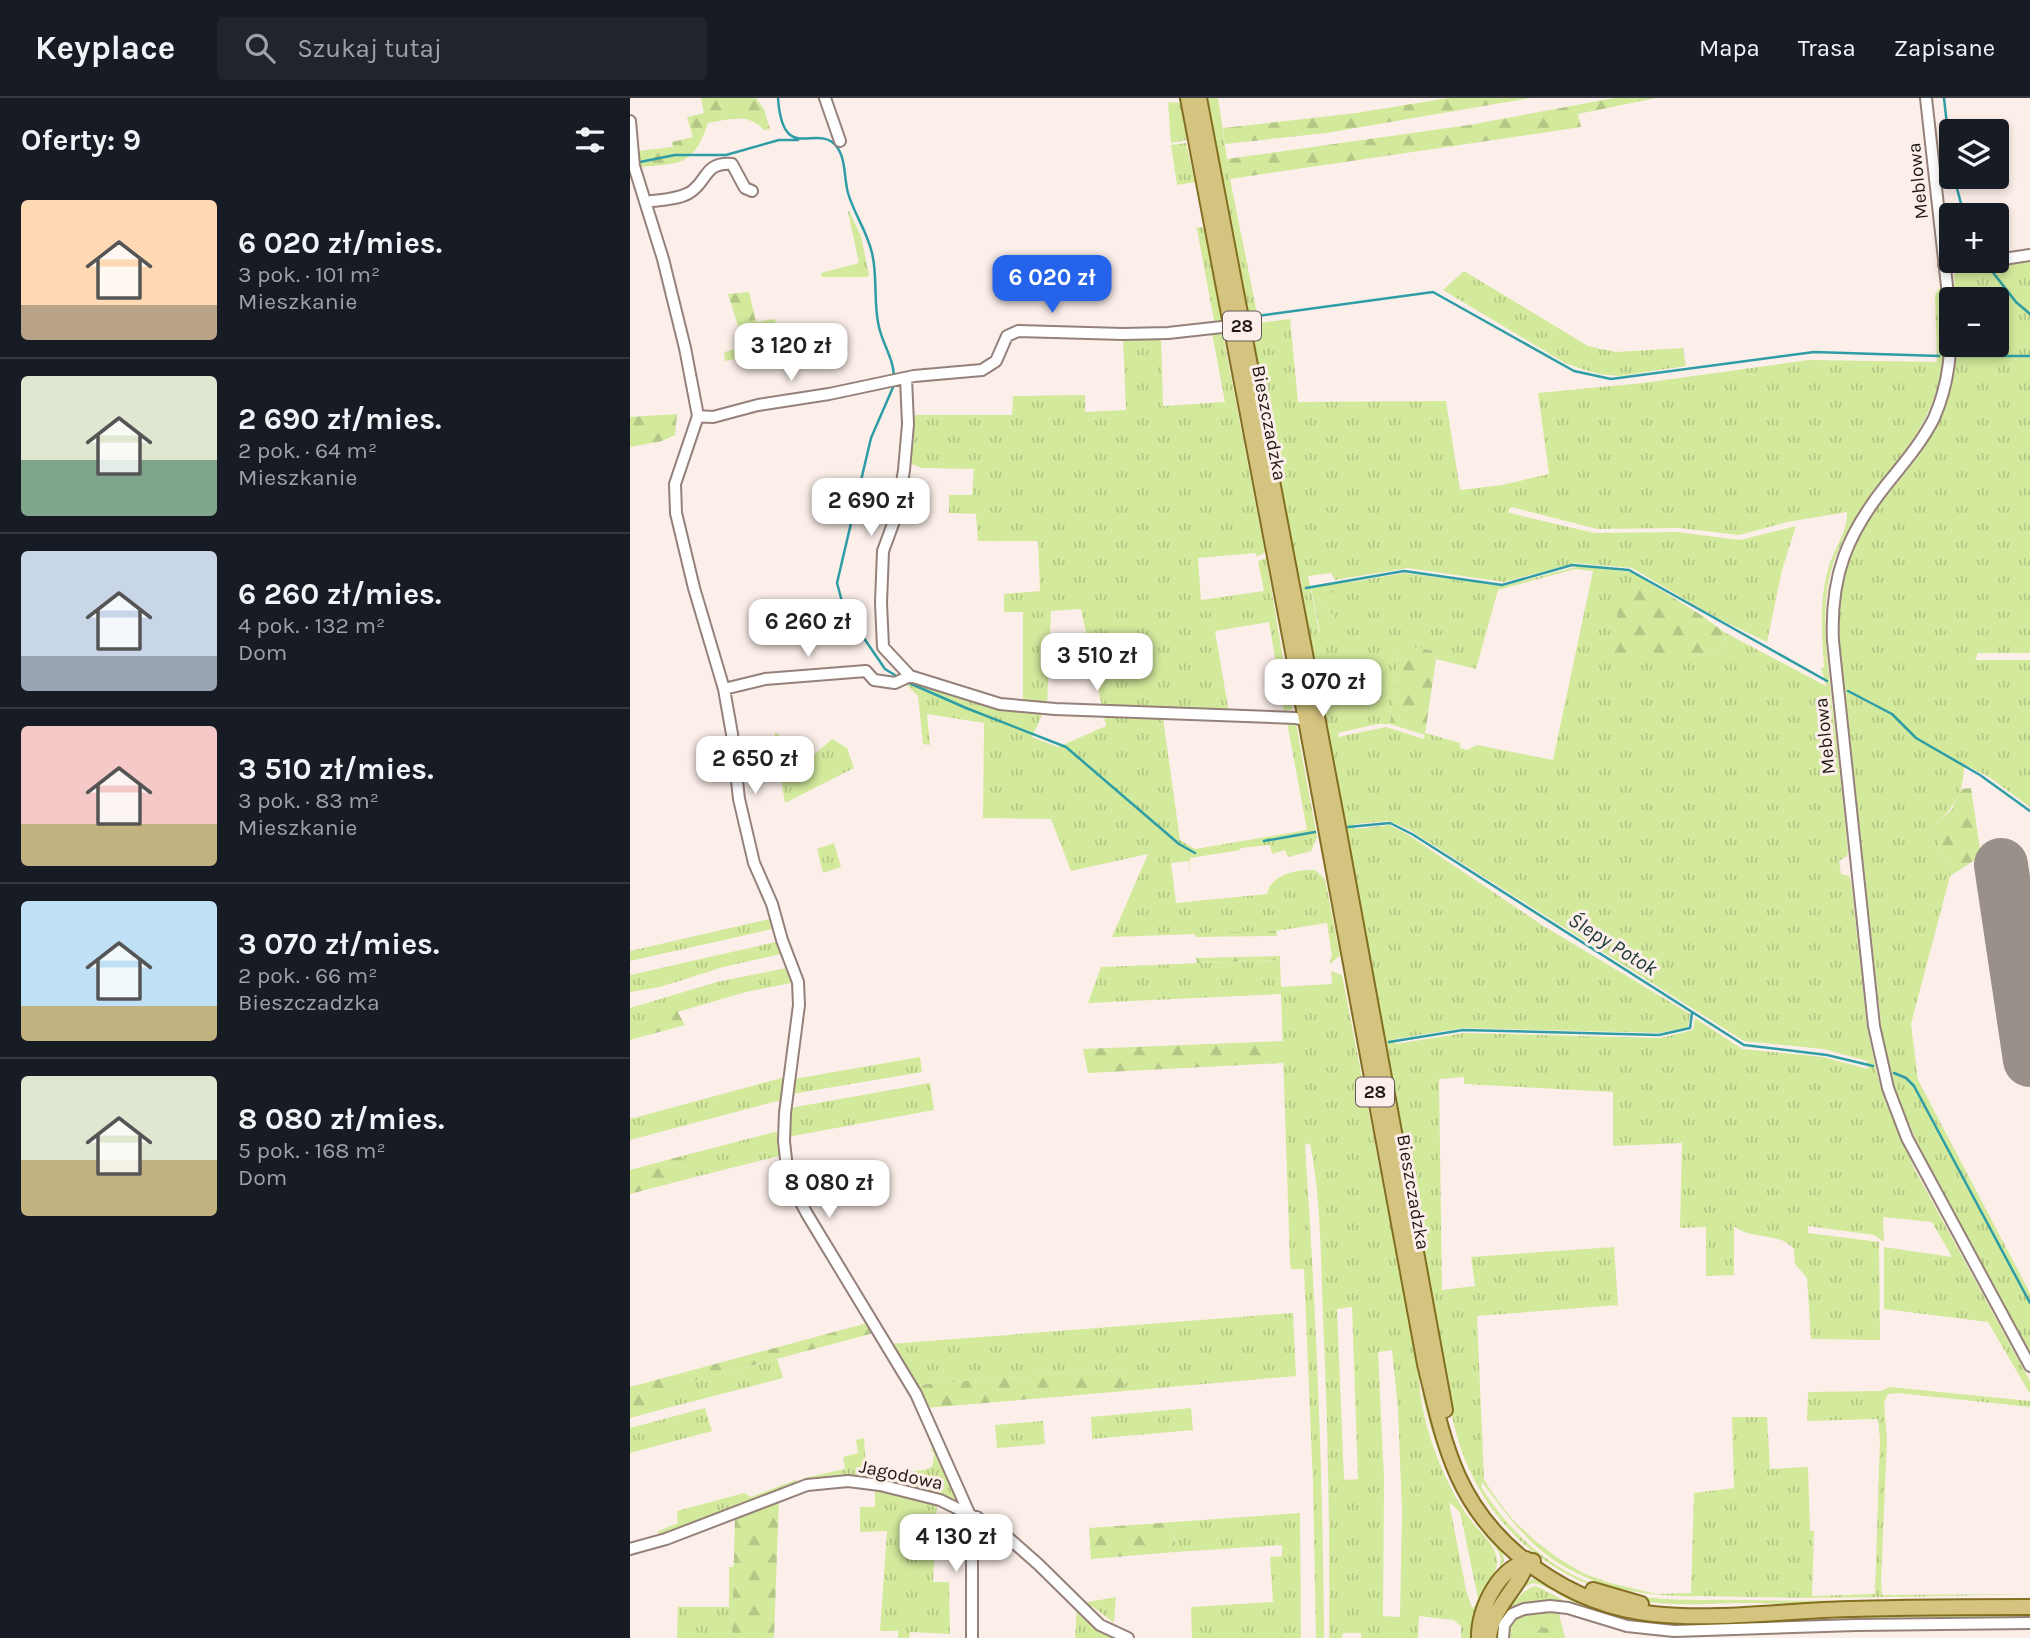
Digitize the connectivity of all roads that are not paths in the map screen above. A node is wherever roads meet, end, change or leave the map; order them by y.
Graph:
1 (825, 98) edge
2 (1188, 98) edge
3 (1199, 98) edge
4 (1926, 98) edge
5 (630, 121) edge
6 (840, 141) dead end
7 (752, 191) dead end
8 (645, 202) junction
9 (1939, 219) edge
10 (2030, 255) edge
11 (2009, 258) edge
12 (1945, 273) edge
13 (1231, 326) junction
14 (898, 380) junction
15 (698, 416) junction
16 (906, 678) junction
17 (724, 689) junction
18 (1312, 694) junction
19 (1303, 717) junction
20 (1320, 737) junction
21 (2030, 1366) edge
22 (973, 1515) junction
23 (1496, 1532) junction
24 (630, 1549) edge
25 (1529, 1558) junction
26 (1548, 1577) junction
27 (1509, 1581) junction
28 (2030, 1607) edge
29 (1820, 1610) junction
30 (2030, 1623) edge
31 (972, 1638) edge
32 (1128, 1638) edge
33 (1479, 1638) edge
34 (1489, 1638) edge
35 (1503, 1638) edge

1 - 6 street
2 - 13 main road, Bieszczadzka / 28
3 - 18 main road, Bieszczadzka / 28
4 - 9 street, Meblowa
5 - 8 street
7 - 8 street
8 - 15 street
10 - 11 street
12 - 21 street, Meblowa
13 - 14 street
13 - 19 main road, Bieszczadzka / 28
14 - 15 street
14 - 16 street
15 - 17 street
16 - 17 street
16 - 19 street
17 - 22 street
18 - 19 street, Bieszczadzka
18 - 20 main road, Bieszczadzka / 28
19 - 20 street, Bieszczadzka
19 - 23 main road, Bieszczadzka / 28
20 - 25 main road, Bieszczadzka / 28
22 - 24 street, Jagodowa
22 - 31 street
22 - 32 street, Jagodowa
23 - 25 main road, Bieszczadzka / 28
23 - 27 main road
25 - 26 main road, 28
25 - 27 main road
25 - 29 main road, 28
26 - 27 main road
26 - 29 main road, 28
27 - 33 main road
27 - 34 main road
28 - 29 main road, 28
30 - 35 street

